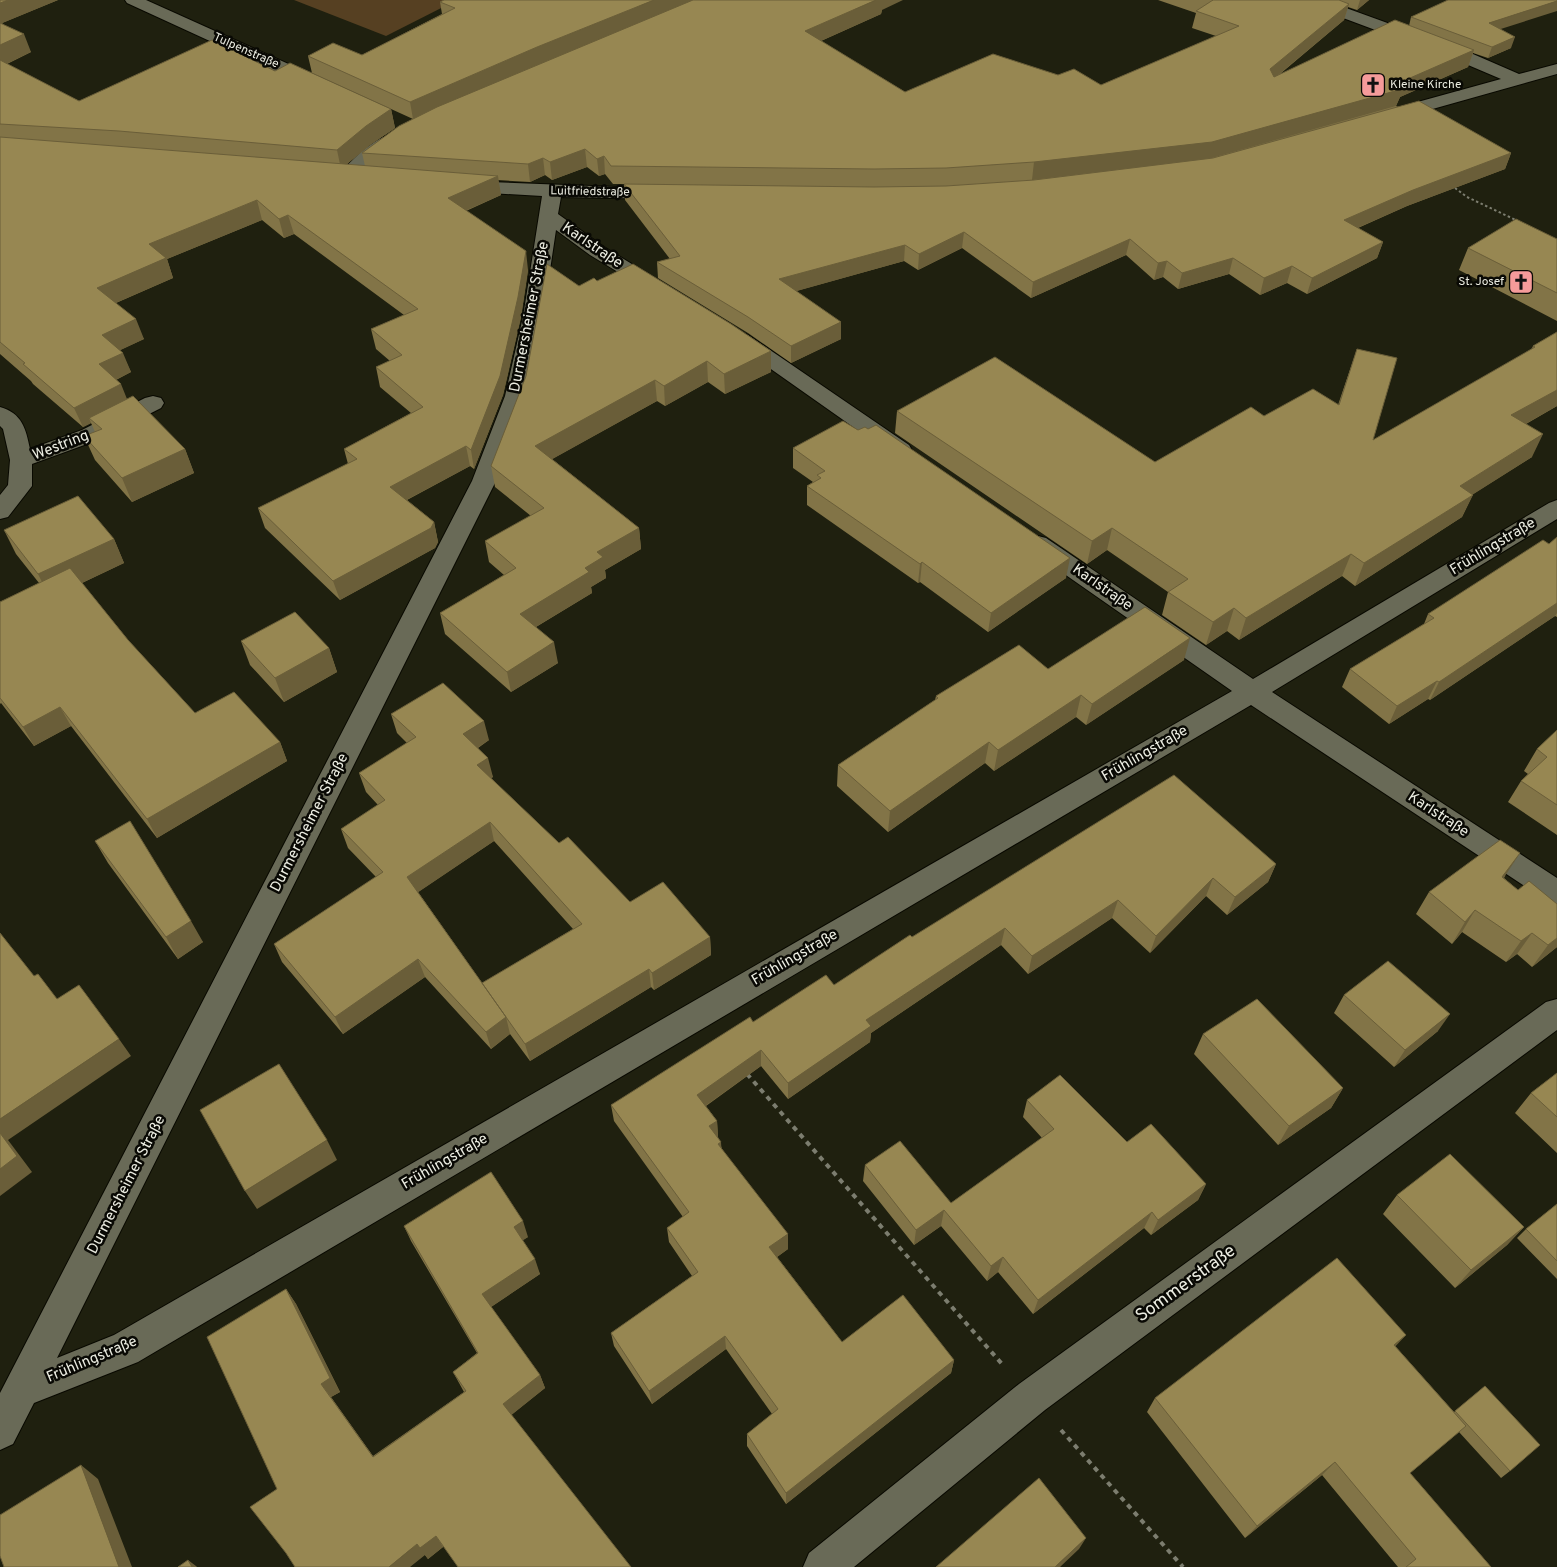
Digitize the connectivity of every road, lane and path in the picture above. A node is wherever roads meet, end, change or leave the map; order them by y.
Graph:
1 (133, 0) edge
2 (1309, 0) edge
3 (1557, 69) edge
4 (1518, 80) junction
5 (331, 90) edge
6 (1379, 118) edge
7 (413, 128) edge
8 (374, 179) edge
9 (1443, 180) edge
10 (447, 186) edge
11 (684, 193) edge
12 (550, 204) junction
13 (1521, 222) edge
14 (672, 297) edge
15 (723, 328) edge
16 (153, 403) dead end
17 (0, 414) edge
18 (21, 460) junction
19 (919, 462) edge
20 (1557, 508) edge
21 (0, 511) edge
22 (1017, 529) edge
23 (1252, 692) junction
24 (1557, 893) edge
25 (1557, 1012) edge
26 (742, 1067) edge
27 (23, 1389) junction
28 (1032, 1397) junction
29 (0, 1431) edge
30 (822, 1567) edge
31 (1183, 1567) edge

1 - 5 street, Tulpenstraße
2 - 4 street
3 - 4 street
4 - 6 street
7 - 8 street
9 - 13 path
10 - 12 street, Luitfriedstraße
11 - 12 street, Luitfriedstraße
12 - 14 street, Karlstraße
12 - 27 street, Durmersheimer Straße
15 - 19 street
16 - 18 street, Westring
17 - 18 street, Westring
18 - 21 street, Westring
20 - 23 street, Frühlingstraße
22 - 23 street, Karlstraße
23 - 24 street, Karlstraße
23 - 27 street, Frühlingstraße
25 - 28 street, Sommerstraße
26 - 28 path
27 - 29 street, Durmersheimer Straße
28 - 30 street, Sommerstraße
28 - 31 path

